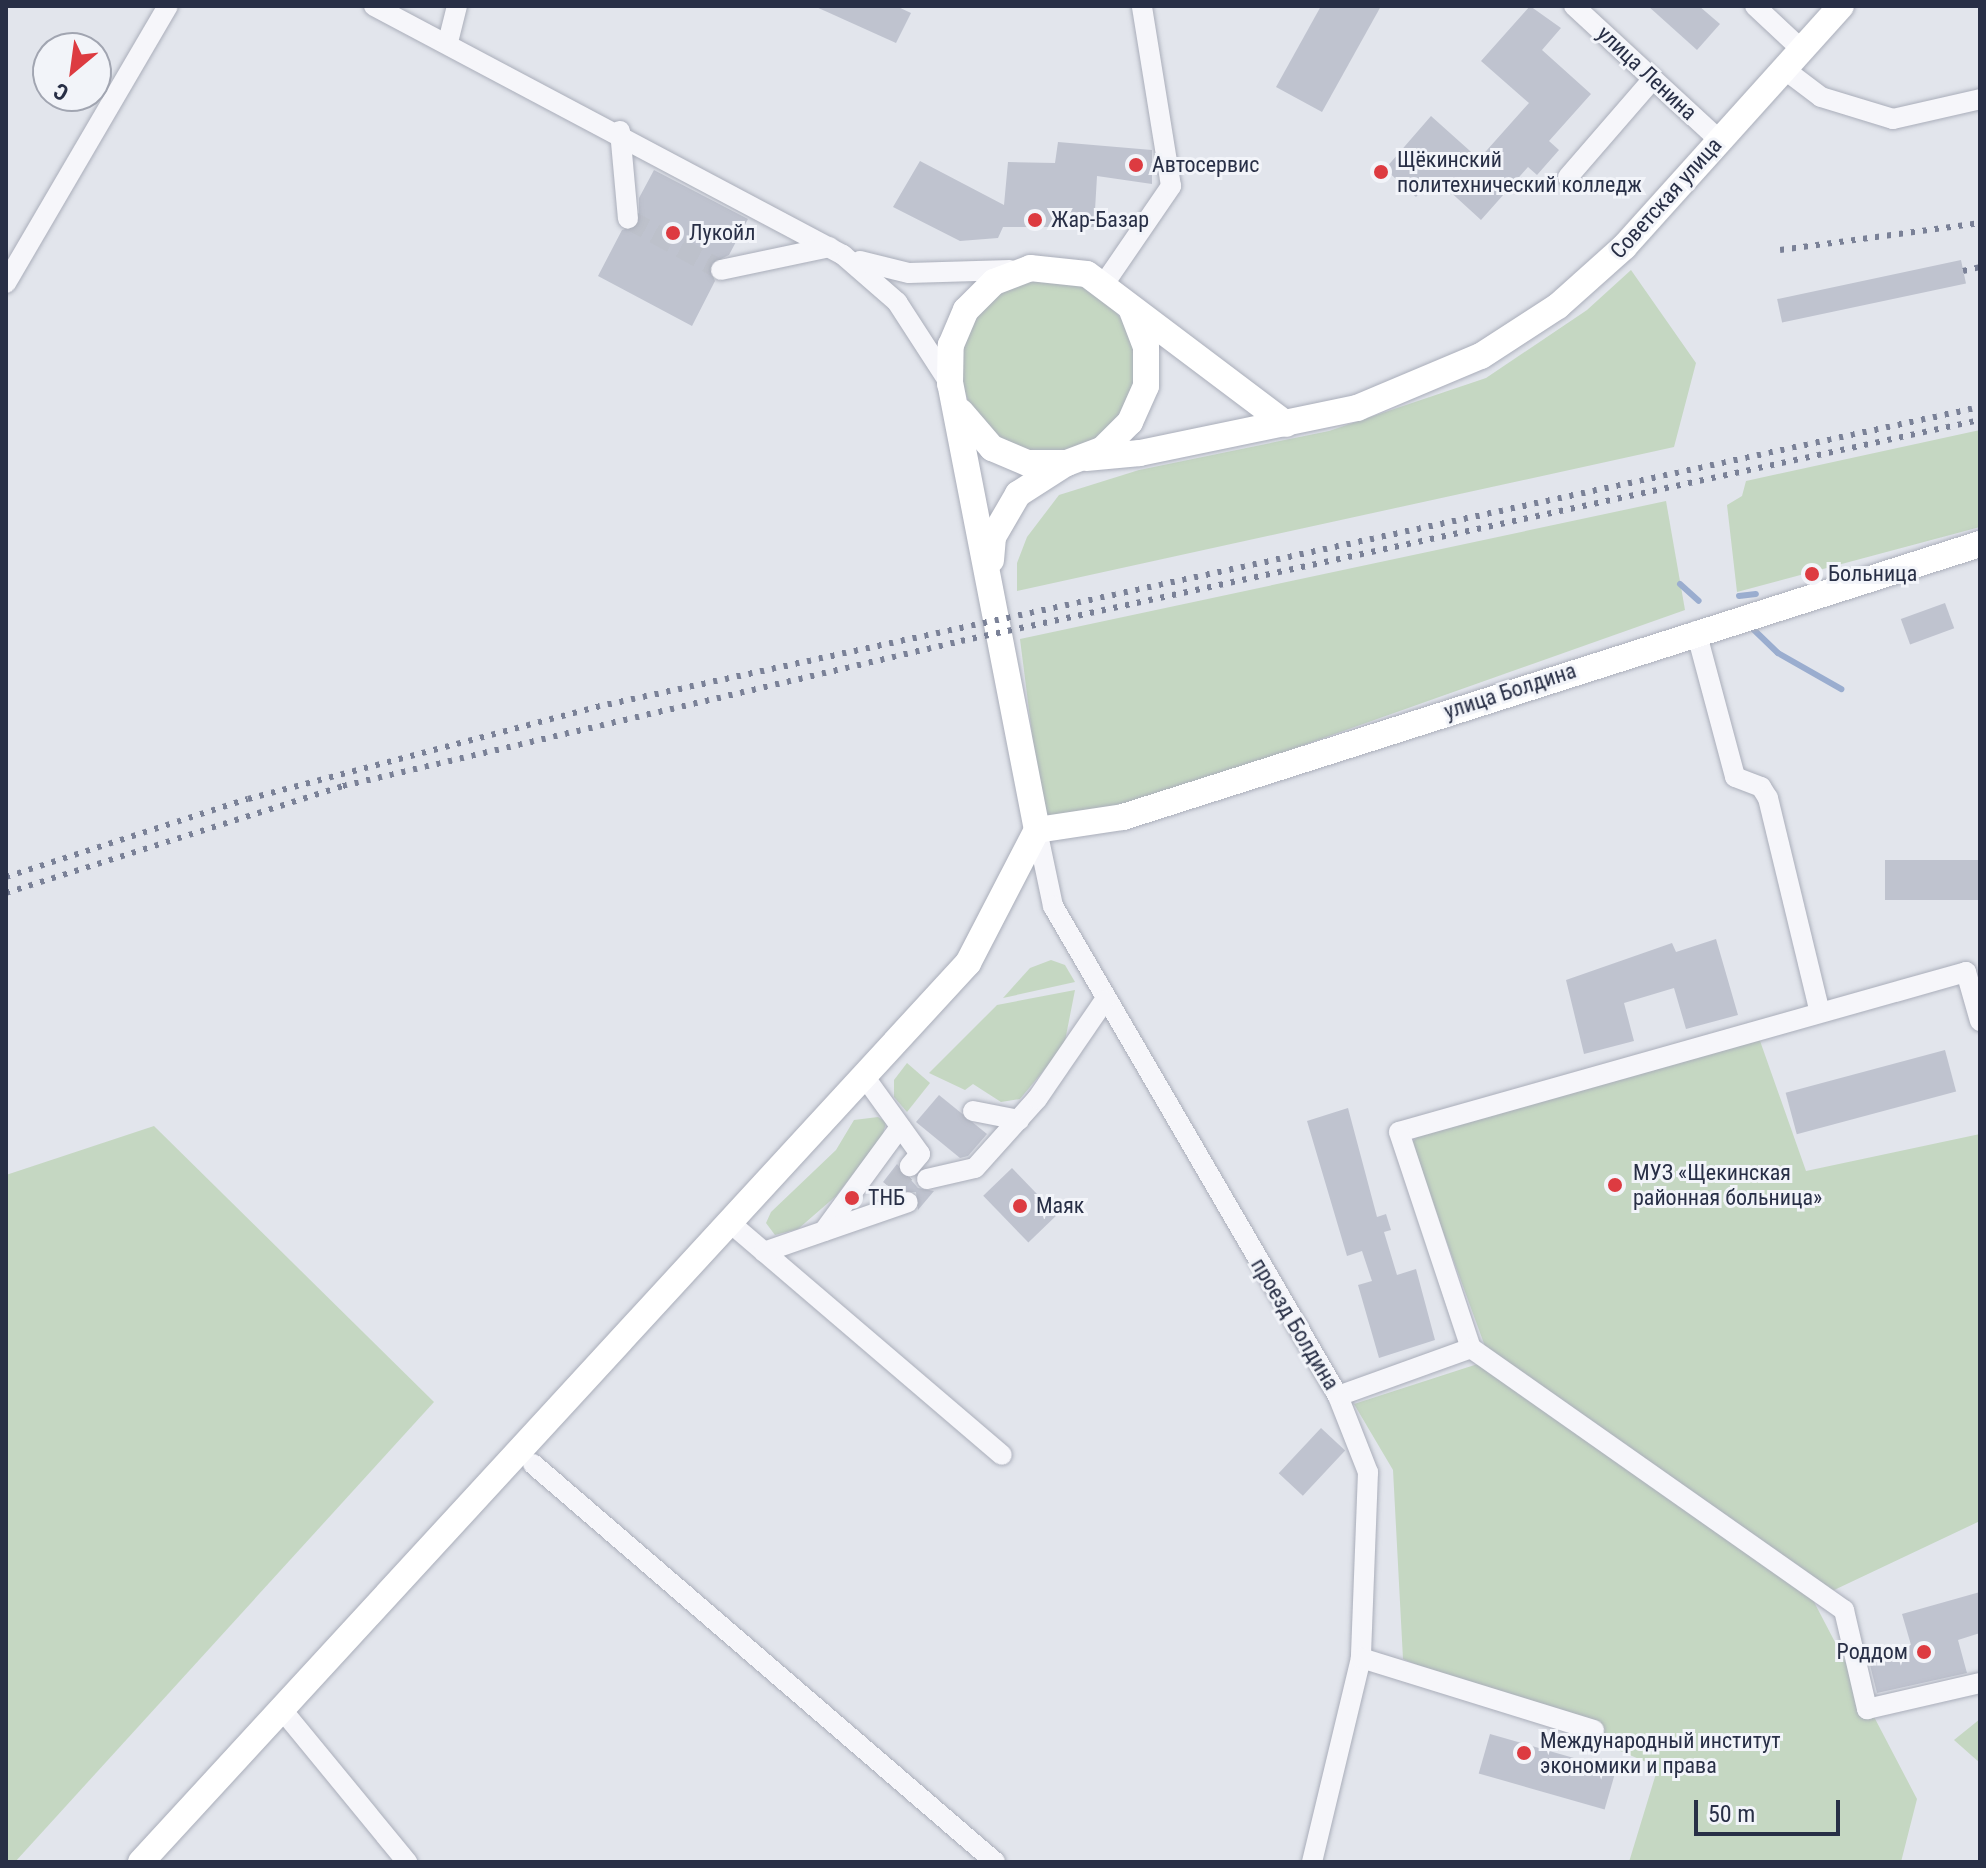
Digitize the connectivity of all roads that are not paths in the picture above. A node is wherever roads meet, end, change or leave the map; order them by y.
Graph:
1 (168, 6) edge
2 (374, 6) edge
3 (457, 6) edge
4 (1142, 6) edge
5 (1574, 6) edge
6 (1755, 6) edge
7 (1841, 6) edge
8 (448, 42) junction
9 (1793, 59) junction
10 (1653, 79) junction
11 (1980, 99) edge
12 (620, 131) junction
13 (1719, 140) junction
14 (1568, 177) dead end
15 (628, 219) dead end
16 (837, 251) junction
17 (1030, 268) junction
18 (721, 270) tunnel mouth
19 (6, 283) edge
20 (1112, 290) junction
21 (953, 393) junction
22 (1286, 424) junction
23 (1076, 461) junction
24 (1980, 544) edge
25 (989, 576) junction
26 (1696, 631) junction
27 (1037, 830) junction
28 (1973, 969) edge
29 (1104, 1001) junction
30 (1819, 1009) junction
31 (1980, 1021) edge
32 (864, 1076) junction
33 (973, 1111) dead end
34 (1019, 1120) junction
35 (900, 1127) junction
36 (910, 1166) dead end
37 (927, 1179) tunnel mouth
38 (892, 1189) tunnel mouth
39 (908, 1202) tunnel mouth
40 (869, 1211) junction
41 (728, 1221) junction
42 (821, 1234) junction
43 (764, 1252) junction
44 (1471, 1348) junction
45 (1338, 1396) junction
46 (1002, 1455) dead end
47 (533, 1464) dead end
48 (1361, 1658) junction
49 (1980, 1683) edge
50 (288, 1717) dead end
51 (1594, 1730) dead end
52 (141, 1862) edge
53 (407, 1862) edge
54 (995, 1862) edge
55 (1312, 1862) edge

1 - 19 street
2 - 8 street
3 - 8 street
4 - 20 street
5 - 10 street, улица Ленина
6 - 9 street
7 - 9 main road, Советская улица
8 - 12 street
9 - 11 street
9 - 13 main road, Советская улица
10 - 13 street, улица Ленина
10 - 14 street
12 - 15 street
12 - 16 street
13 - 22 main road, Советская улица
16 - 17 street
16 - 18 street
16 - 21 street
17 - 20 main road
17 - 21 main road
20 - 22 main road
20 - 23 main road
21 - 23 main road
21 - 25 main road
22 - 23 main road, Советская улица
23 - 25 main road
24 - 26 main road, улица Болдина
25 - 27 main road
26 - 27 main road, улица Болдина
26 - 30 street
27 - 29 street, проезд Болдина
27 - 32 main road
28 - 30 street
28 - 31 street
29 - 34 street
29 - 45 street, проезд Болдина
30 - 44 street
32 - 35 street
32 - 41 main road
33 - 34 street
34 - 37 street
35 - 36 street
35 - 42 street
38 - 40 street
39 - 40 street
40 - 42 street
41 - 43 street
41 - 52 main road
42 - 43 street
43 - 46 street
44 - 45 street
44 - 49 street
45 - 48 street, проезд Болдина
47 - 54 street
48 - 51 street
48 - 55 street, проезд Болдина
50 - 53 street

